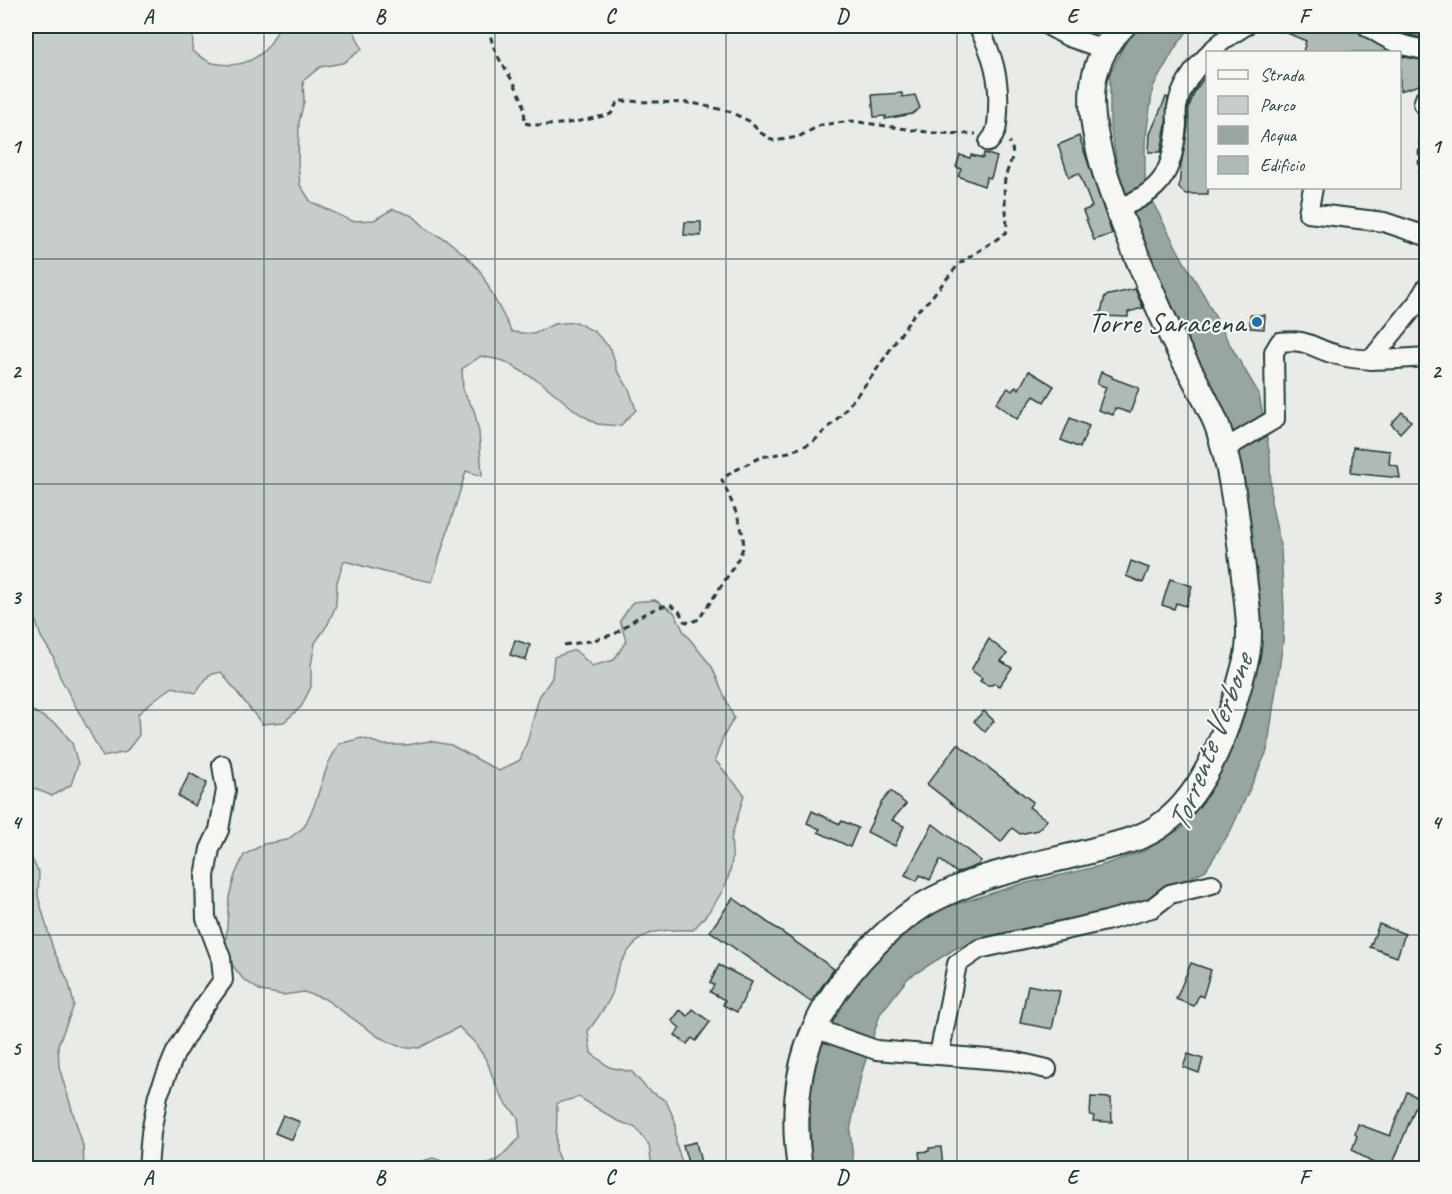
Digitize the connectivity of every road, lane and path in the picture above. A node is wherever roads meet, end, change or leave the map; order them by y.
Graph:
1 (490, 26) edge
2 (978, 26) edge
3 (1049, 26) edge
4 (1123, 26) edge
5 (1245, 26) edge
6 (1374, 28) edge
7 (1104, 49) junction
8 (1426, 50) edge
9 (1212, 51) edge
10 (1206, 58) edge
11 (1425, 100) edge
12 (993, 137) junction
13 (1313, 189) edge
14 (1121, 207) junction
15 (1424, 235) edge
16 (1426, 288) edge
17 (1426, 357) edge
18 (1371, 360) junction
19 (1228, 448) junction
20 (564, 645) dead end
21 (222, 765) dead end
22 (1212, 884) dead end
23 (818, 1030) junction
24 (939, 1055) junction
25 (1047, 1069) dead end
26 (148, 1168) edge
27 (800, 1168) edge

1 - 12 path
2 - 12 street
3 - 7 street
4 - 7 main road
5 - 9 street
6 - 8 street
7 - 14 main road
10 - 14 street
11 - 15 path
12 - 20 path
13 - 15 street
14 - 19 main road
16 - 18 street
17 - 18 street
18 - 19 street
19 - 23 main road
21 - 26 street
22 - 24 street
23 - 24 street
23 - 27 main road
24 - 25 street

